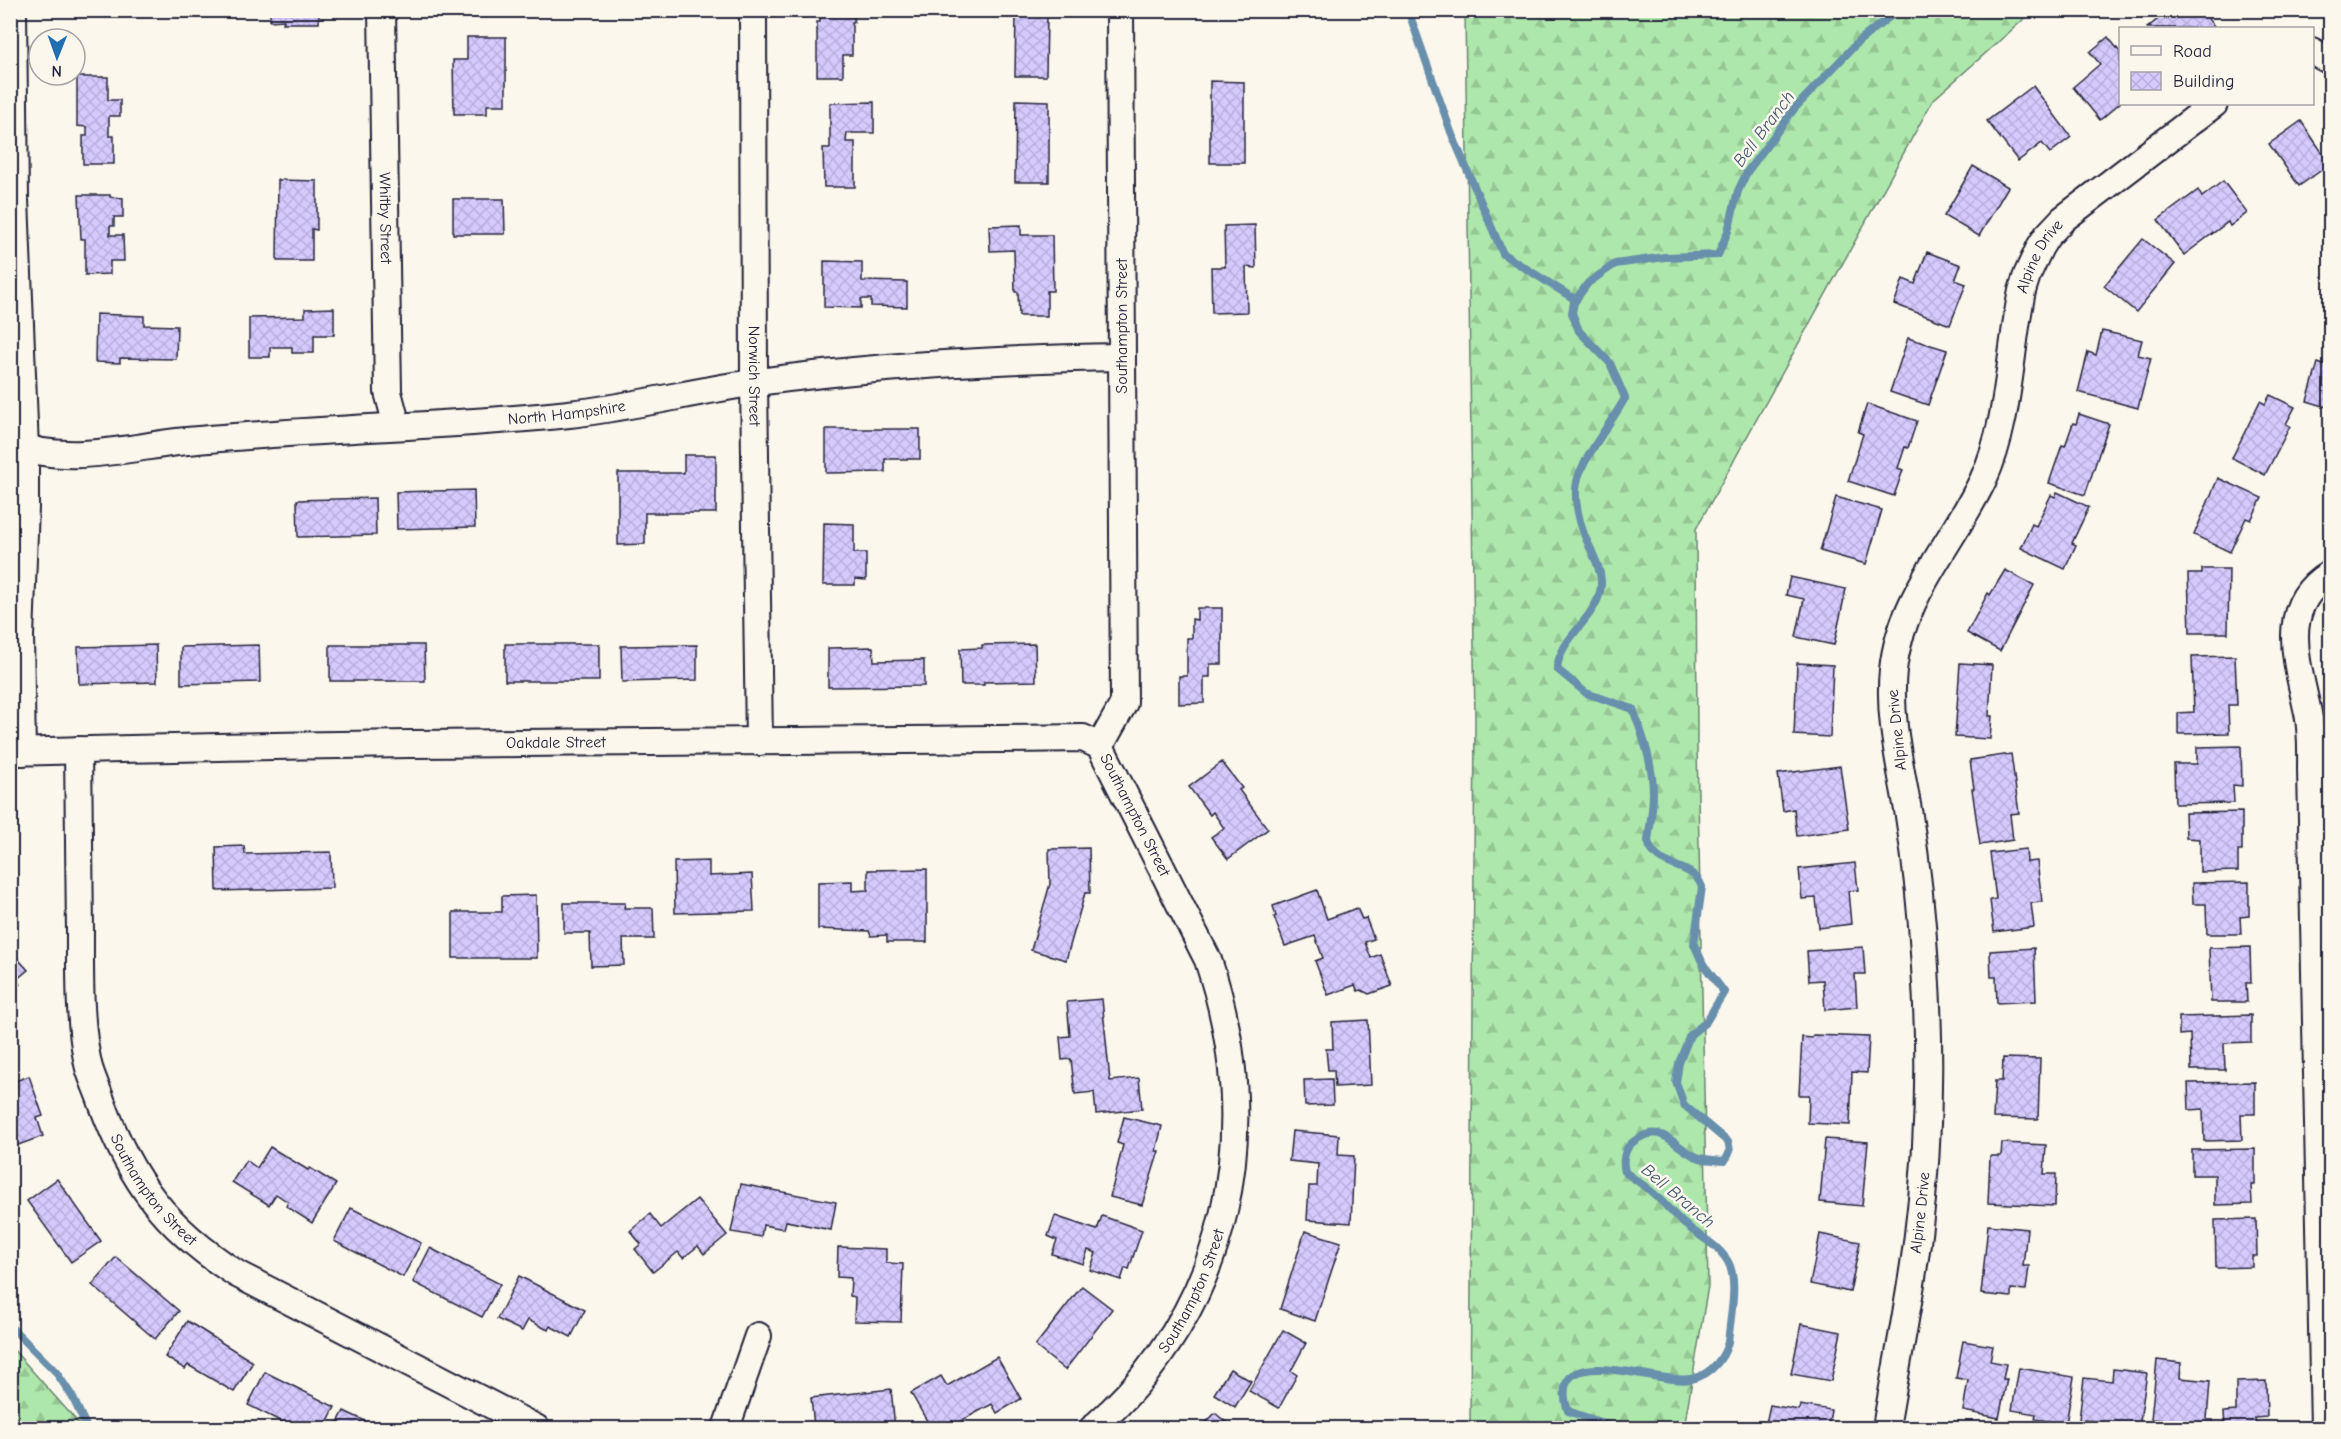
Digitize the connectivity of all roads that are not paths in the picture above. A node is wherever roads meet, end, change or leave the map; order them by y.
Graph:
1 (13, 10) edge
2 (382, 10) edge
3 (753, 10) edge
4 (1120, 10) edge
5 (2314, 52) edge
6 (2331, 61) edge
7 (2213, 105) edge
8 (1122, 357) junction
9 (754, 382) junction
10 (397, 426) junction
11 (18, 446) edge
12 (2331, 574) edge
13 (759, 742) junction
14 (1100, 746) junction
15 (78, 750) junction
16 (16, 752) edge
17 (758, 1336) dead end
18 (536, 1428) edge
19 (726, 1428) edge
20 (1093, 1428) edge
21 (1886, 1428) edge
22 (2324, 1428) edge

1 - 11 street
2 - 10 street, Whitby Street
3 - 9 street, Norwich Street
4 - 8 street, Southampton Street
5 - 6 street
7 - 21 street, Alpine Drive
8 - 9 street, North Hampshire
8 - 14 street, Southampton Street
9 - 10 street, North Hampshire
9 - 13 street, Norwich Street
10 - 11 street, North Hampshire
11 - 16 street
12 - 22 street
13 - 14 street, Oakdale Street
13 - 15 street, Oakdale Street
14 - 20 street, Southampton Street
15 - 16 street, Oakdale Street
15 - 18 street, Southampton Street
17 - 19 street

